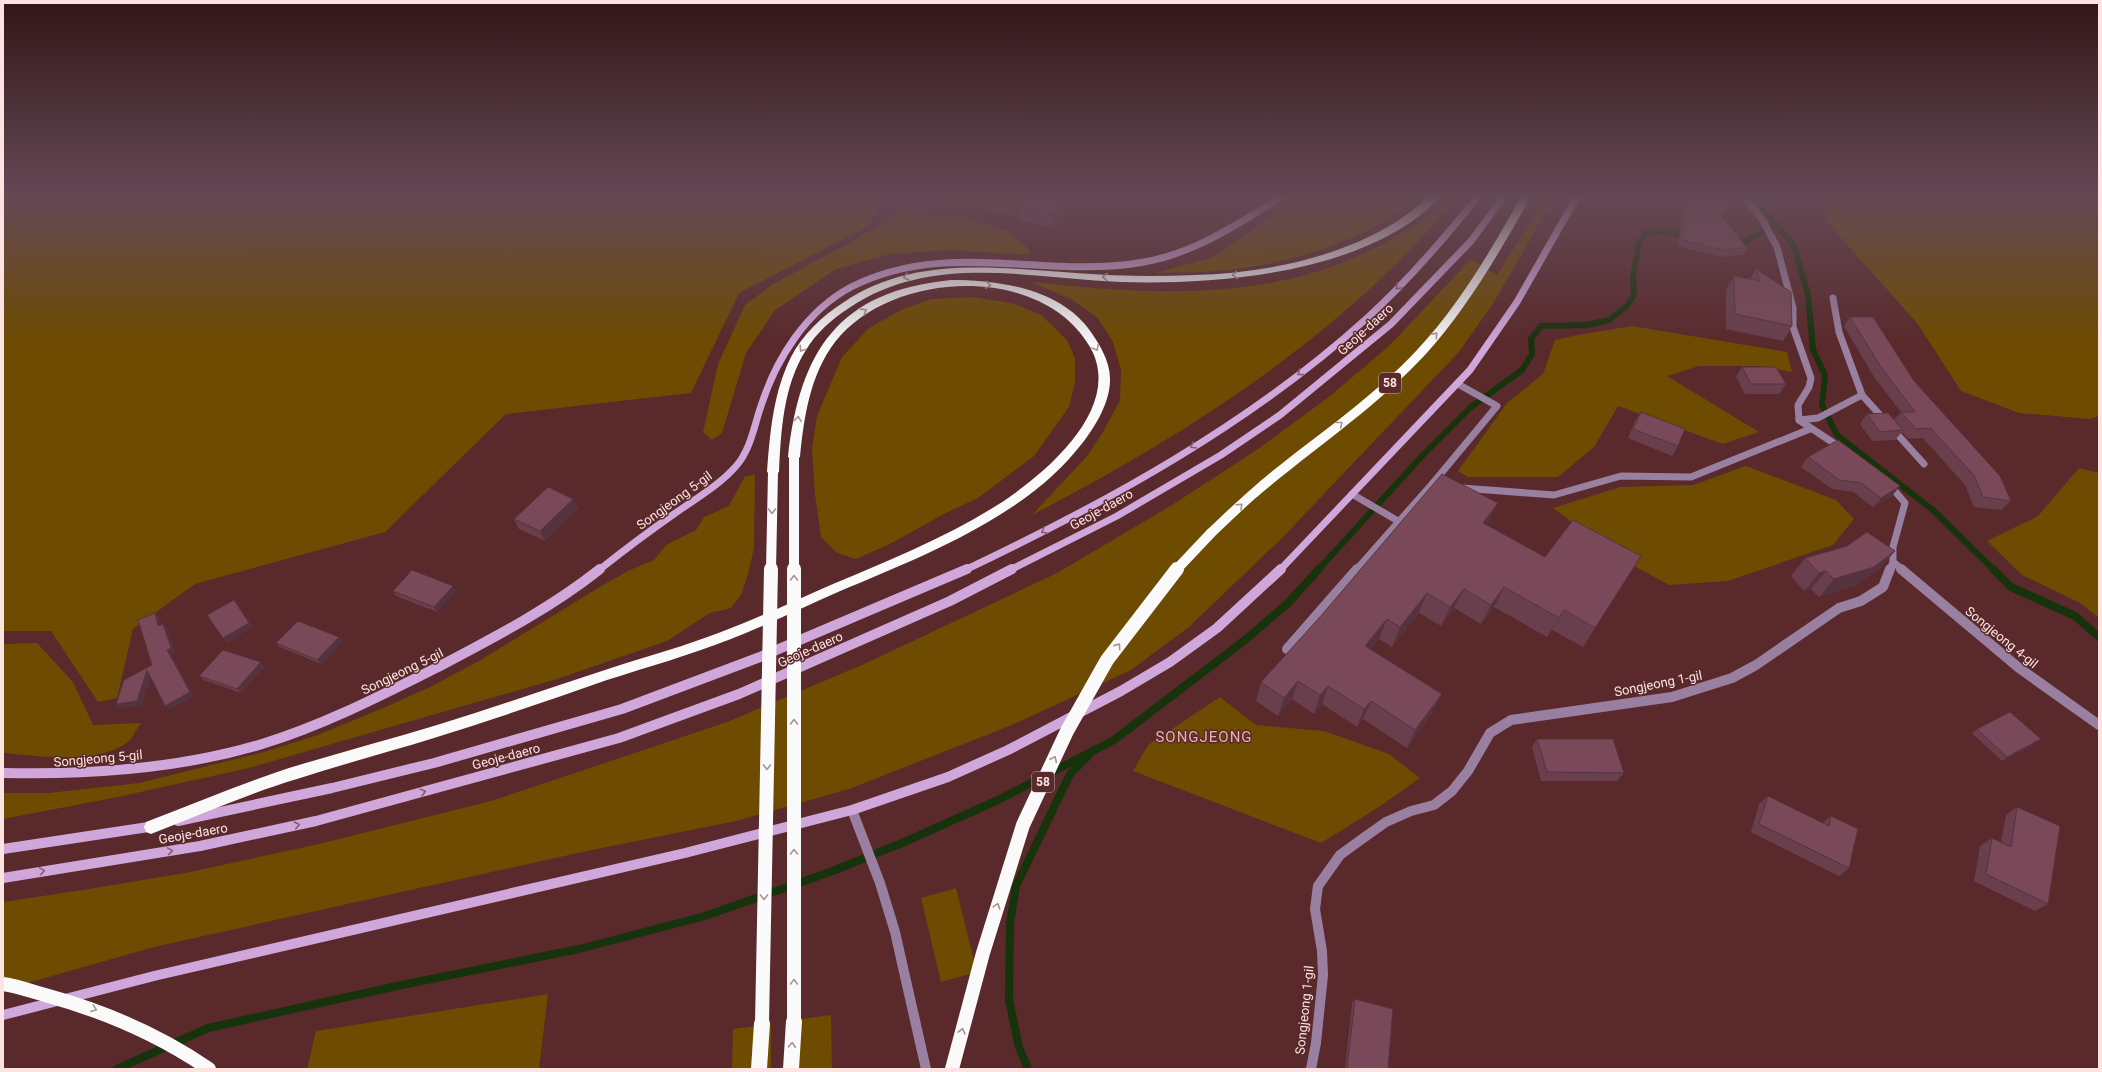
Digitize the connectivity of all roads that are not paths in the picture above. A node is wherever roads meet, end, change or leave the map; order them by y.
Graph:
1 (1199, 245) edge
2 (1360, 245) edge
3 (1438, 245) edge
4 (1468, 245) edge
5 (1499, 245) edge
6 (1549, 245) edge
7 (1776, 245) edge
8 (1833, 298) dead end
9 (1458, 384) junction
10 (1862, 395) junction
11 (1798, 420) junction
12 (1810, 429) junction
13 (1847, 453) edge
14 (1924, 464) dead end
15 (1879, 476) edge
16 (1433, 483) junction
17 (1352, 494) junction
18 (1398, 521) junction
19 (1893, 562) junction
20 (1287, 649) dead end
21 (2099, 725) edge
22 (3, 773) edge
23 (852, 810) junction
24 (151, 827) junction
25 (3, 849) edge
26 (3, 878) edge
27 (3, 984) edge
28 (3, 1015) edge
29 (209, 1069) edge
30 (759, 1069) edge
31 (791, 1069) edge
32 (926, 1069) edge
33 (952, 1069) edge
34 (1311, 1069) edge

1 - 22 street, Songjeong 5-gil
2 -> 30 highway, bridge
3 -> 24 street, Geoje-daero
26 -> 4 street, Geoje-daero
33 -> 5 highway, 58, bridge
6 - 9 street
7 - 11 street
8 - 10 street
9 - 16 street
9 - 17 street
10 - 11 street
10 - 14 street
11 - 12 street
12 - 13 street
12 - 16 street
15 - 19 street, Songjeong 1-gil
16 - 18 street
17 - 18 street
17 - 23 street
18 - 20 street
19 - 21 street, Songjeong 4-gil
19 - 34 street, Songjeong 1-gil
23 - 28 street
23 - 32 street
24 - 25 street, Geoje-daero
31 -> 24 highway, bridge
27 -> 29 highway, bridge

